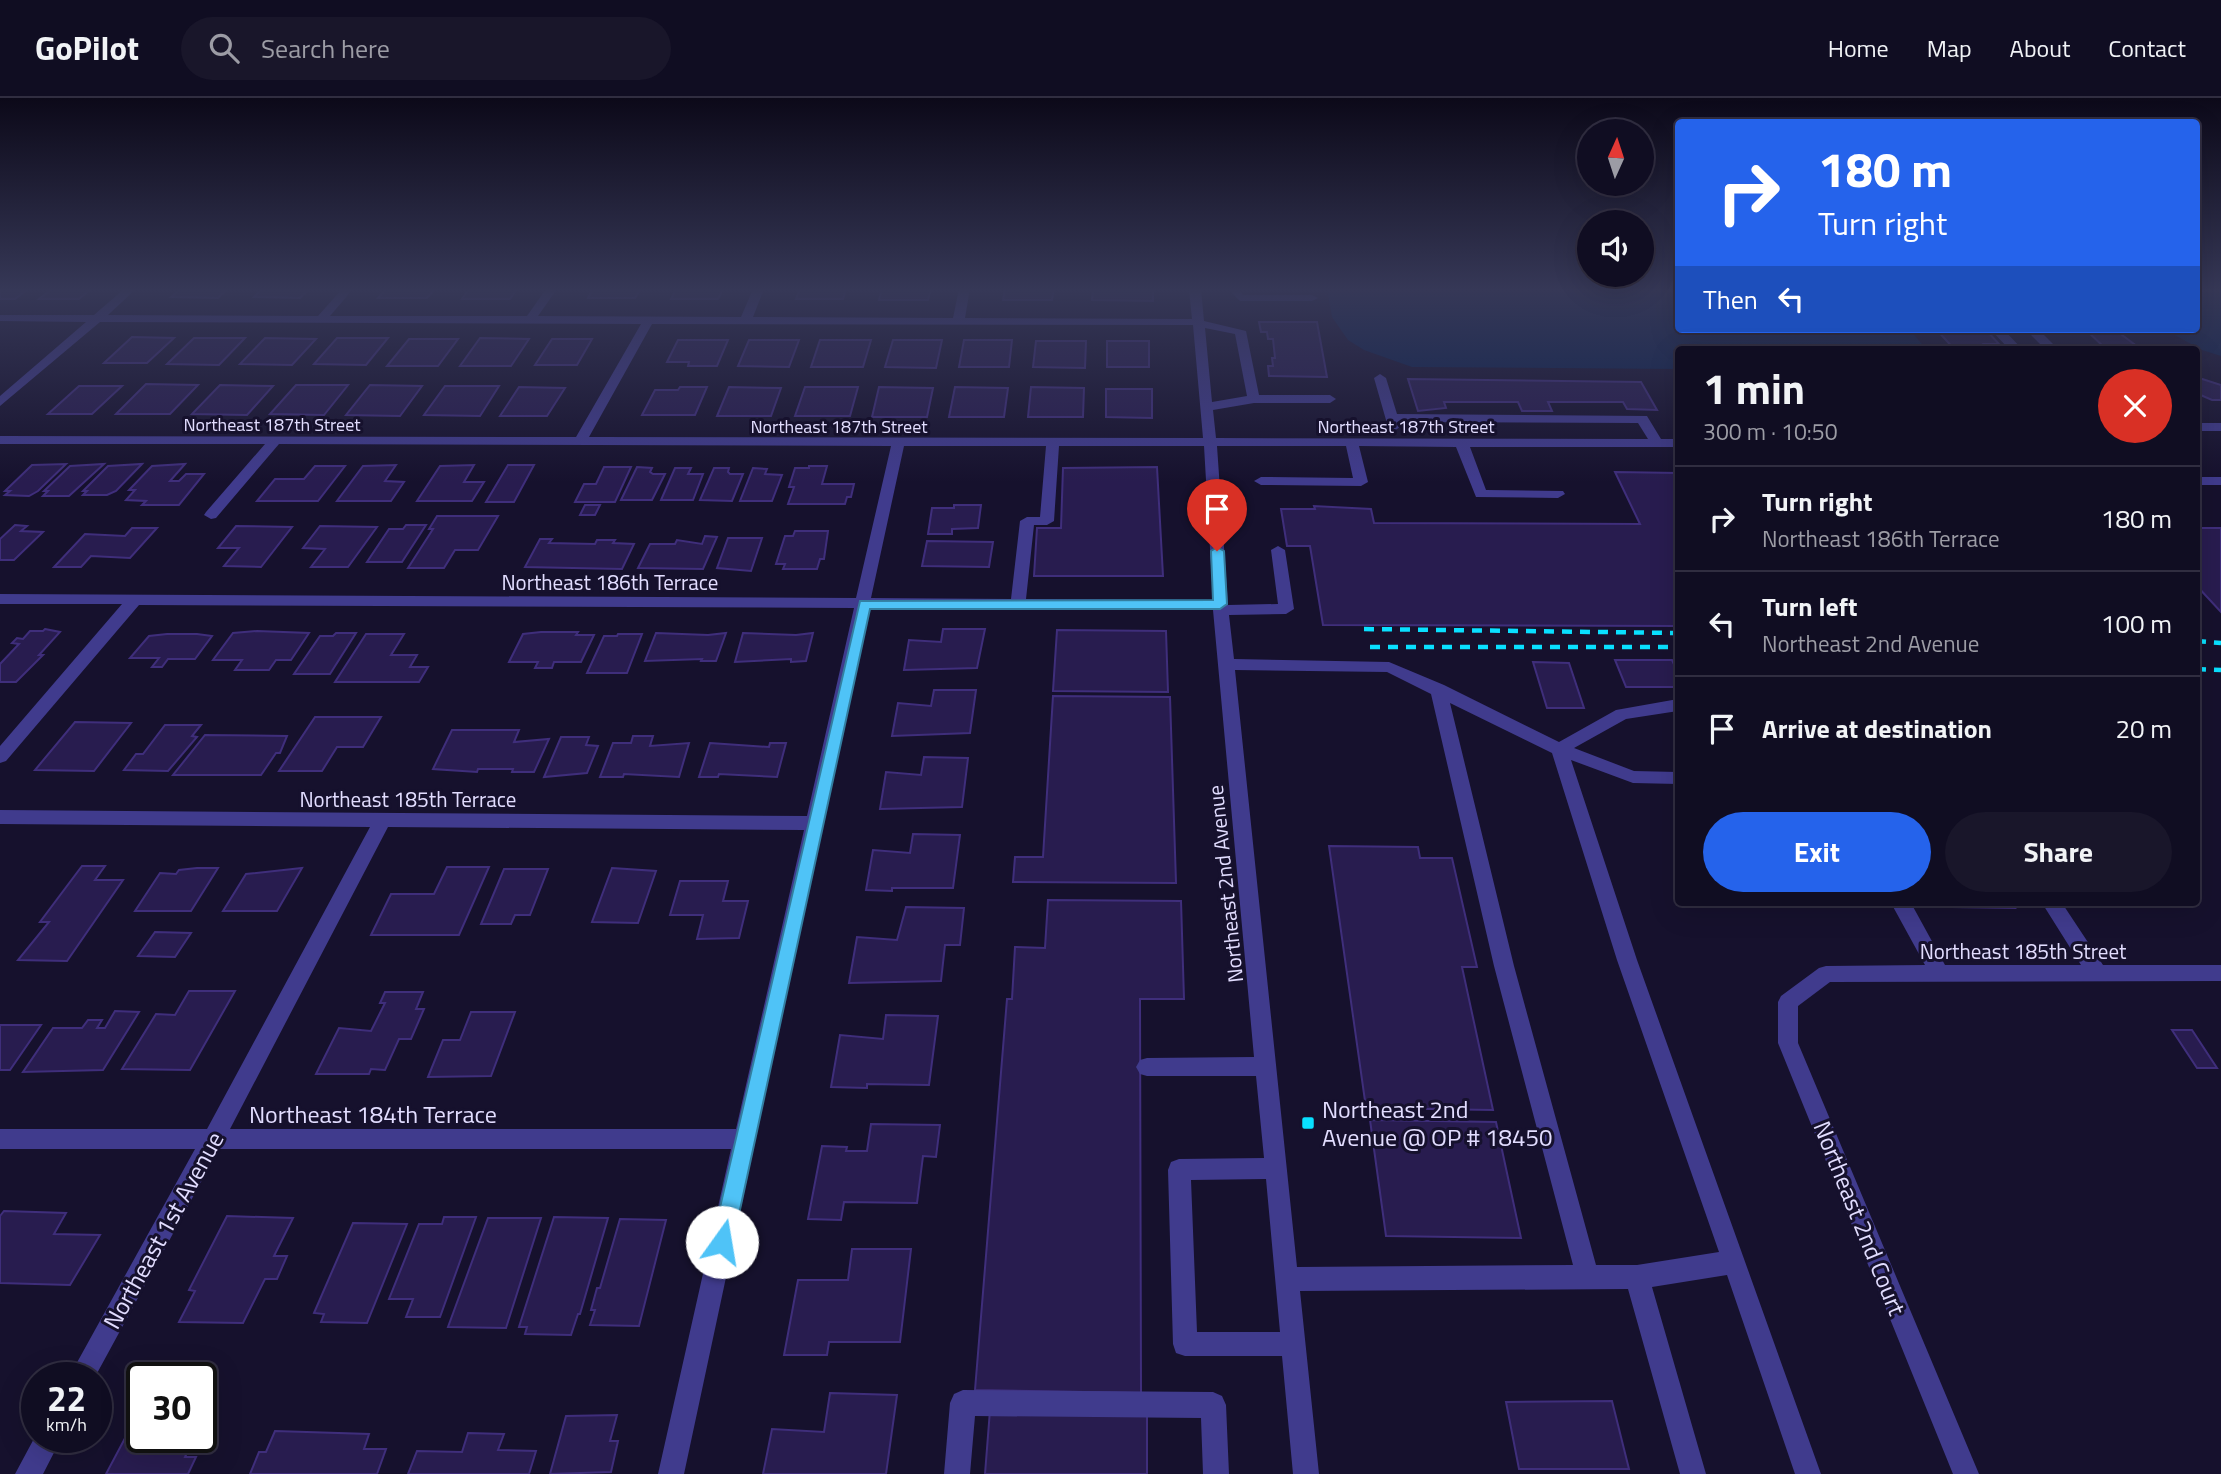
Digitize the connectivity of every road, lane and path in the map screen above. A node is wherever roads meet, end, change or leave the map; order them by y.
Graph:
1 (56, 353) edge
2 (630, 353) edge
3 (1202, 353) edge
4 (1245, 353) edge
5 (1380, 378) dead end
6 (1254, 399) junction
7 (1330, 399) dead end
8 (0, 402) edge
9 (1207, 407) junction
10 (1391, 418) junction
11 (2200, 427) edge
12 (2221, 427) edge
13 (0, 440) edge
14 (274, 442) junction
15 (579, 443) junction
16 (898, 443) junction
17 (1462, 443) junction
18 (1657, 443) junction
19 (1675, 443) edge
20 (1053, 444) junction
21 (1210, 444) junction
22 (1352, 444) junction
23 (1399, 444) junction
24 (1261, 481) dead end
25 (2200, 481) edge
26 (2221, 481) edge
27 (1558, 494) dead end
28 (211, 514) dead end
29 (1278, 550) dead end
30 (0, 599) edge
31 (135, 599) junction
32 (864, 604) junction
33 (1018, 605) junction
34 (1221, 607) junction
35 (1226, 664) junction
36 (1438, 689) junction
37 (1675, 706) edge
38 (1559, 749) junction
39 (0, 757) edge
40 (1675, 778) edge
41 (0, 817) edge
42 (381, 822) junction
43 (816, 823) junction
44 (1903, 906) edge
45 (2054, 906) edge
46 (2221, 973) edge
47 (1826, 974) joint
48 (2097, 974) junction
49 (1940, 975) junction
50 (1266, 1066) junction
51 (1147, 1067) dead end
52 (0, 1139) edge
53 (745, 1139) junction
54 (212, 1141) junction
55 (1276, 1168) junction
56 (1734, 1262) junction
57 (1637, 1277) junction
58 (1588, 1278) junction
59 (1286, 1279) junction
60 (1293, 1343) junction
61 (89, 1362) edge
62 (40, 1453) edge
63 (28, 1474) edge
64 (671, 1474) edge
65 (957, 1474) edge
66 (1216, 1474) edge
67 (1306, 1474) edge
68 (1693, 1474) edge
69 (1808, 1474) edge
70 (1966, 1474) edge

1 - 8 street
2 - 15 street
3 - 9 street, Northeast 2nd Avenue
4 - 6 street
5 - 10 street
6 - 7 street
6 - 9 street
9 - 21 street, Northeast 2nd Avenue
10 - 18 street
10 - 23 street
11 - 12 street
13 - 14 street, Northeast 187th Street
14 - 15 street, Northeast 187th Street
14 - 28 street
15 - 16 street, Northeast 187th Street
16 - 20 street, Northeast 187th Street
16 - 32 street
17 - 18 street, Northeast 187th Street
17 - 23 street, Northeast 187th Street
17 - 27 street
18 - 19 street, Northeast 187th Street
20 - 21 street, Northeast 187th Street
20 - 33 street
21 - 22 street, Northeast 187th Street
21 - 34 street, Northeast 2nd Avenue
22 - 23 street, Northeast 187th Street
22 - 24 street
25 - 26 street
29 - 34 street, Northeast 186th Terrace
30 - 31 street, Northeast 186th Terrace
31 - 32 street, Northeast 186th Terrace
31 - 39 street
32 - 33 street, Northeast 186th Terrace
32 - 43 street
33 - 34 street, Northeast 186th Terrace
34 - 35 street, Northeast 2nd Avenue
35 - 36 street
35 - 50 street, Northeast 2nd Avenue
36 - 38 street
36 - 58 street
37 - 38 street
38 - 40 street
38 - 56 street
41 - 42 street, Northeast 185th Terrace
42 - 43 street, Northeast 185th Terrace
42 - 54 street, Northeast 1st Avenue
43 - 53 street
44 - 49 street
45 - 48 street
46 - 48 street, Northeast 185th Street
47 - 49 street, Northeast 185th Street
47 - 70 street, Northeast 2nd Court
48 - 49 street, Northeast 185th Street
50 - 51 street
50 - 55 street, Northeast 2nd Avenue
52 - 54 street, Northeast 184th Terrace
53 - 54 street, Northeast 184th Terrace
53 - 64 street
54 - 61 street, Northeast 1st Avenue
55 - 59 street, Northeast 2nd Avenue
55 - 60 street
56 - 57 street
56 - 69 street
57 - 58 street
57 - 68 street
58 - 59 street
59 - 60 street, Northeast 2nd Avenue
60 - 67 street, Northeast 2nd Avenue
62 - 63 street
65 - 66 street

